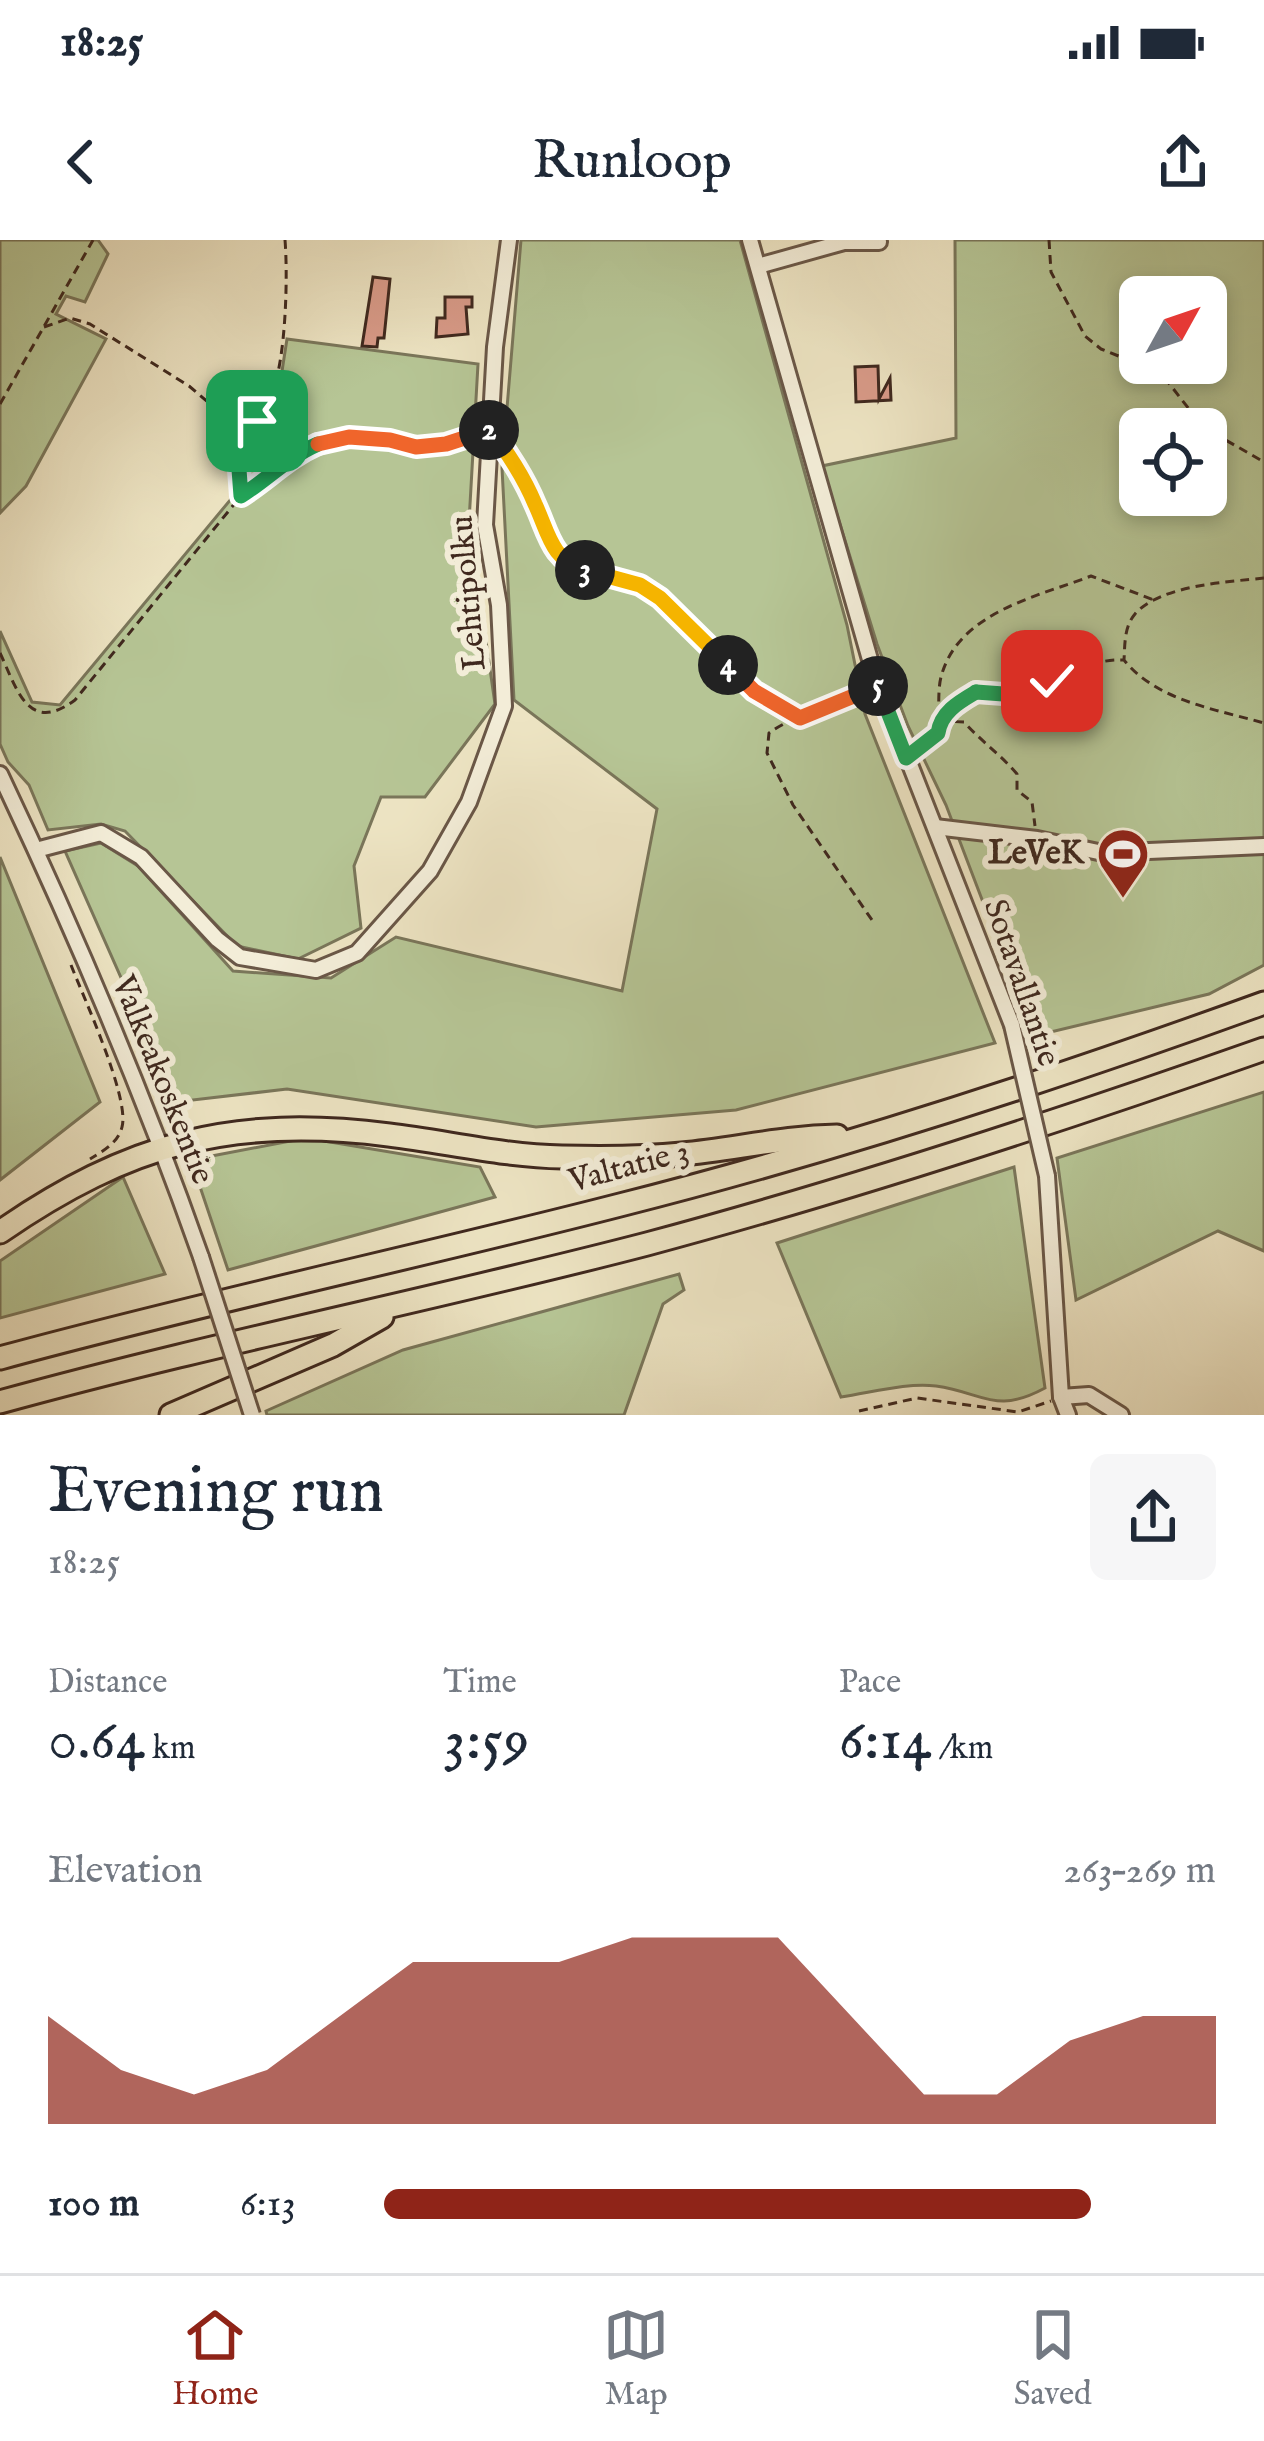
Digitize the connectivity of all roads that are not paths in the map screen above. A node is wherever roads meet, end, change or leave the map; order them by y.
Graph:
1 (509, 240) edge
2 (750, 240) edge
3 (878, 242) edge
4 (758, 266) junction
5 (0, 774) edge
6 (935, 827) junction
7 (1264, 846) edge
8 (36, 850) junction
9 (1264, 1003) edge
10 (1264, 1049) edge
11 (873, 1135) junction
12 (163, 1147) junction
13 (0, 1232) edge
14 (402, 1305) junction
15 (0, 1358) edge
16 (1061, 1397) junction
17 (0, 1402) edge
18 (171, 1415) edge
19 (252, 1415) edge
20 (1068, 1415) edge
21 (1121, 1415) edge

1 - 8 street, Lehtipolku
2 - 4 street, Sotavallantie
3 - 4 street
4 - 6 street, Sotavallantie
5 - 8 street, Valkeakoskentie
6 - 7 street
6 - 16 street, Sotavallantie, bridge
8 - 12 street, Valkeakoskentie
9 - 11 highway, Valtatie 3
10 - 14 highway
11 - 12 highway
11 - 15 highway, Valtatie 3
12 - 13 highway
12 - 19 street, Valkeakoskentie, bridge
14 - 17 highway
14 - 18 highway
16 - 20 street, Sotavallantie
16 - 21 street

